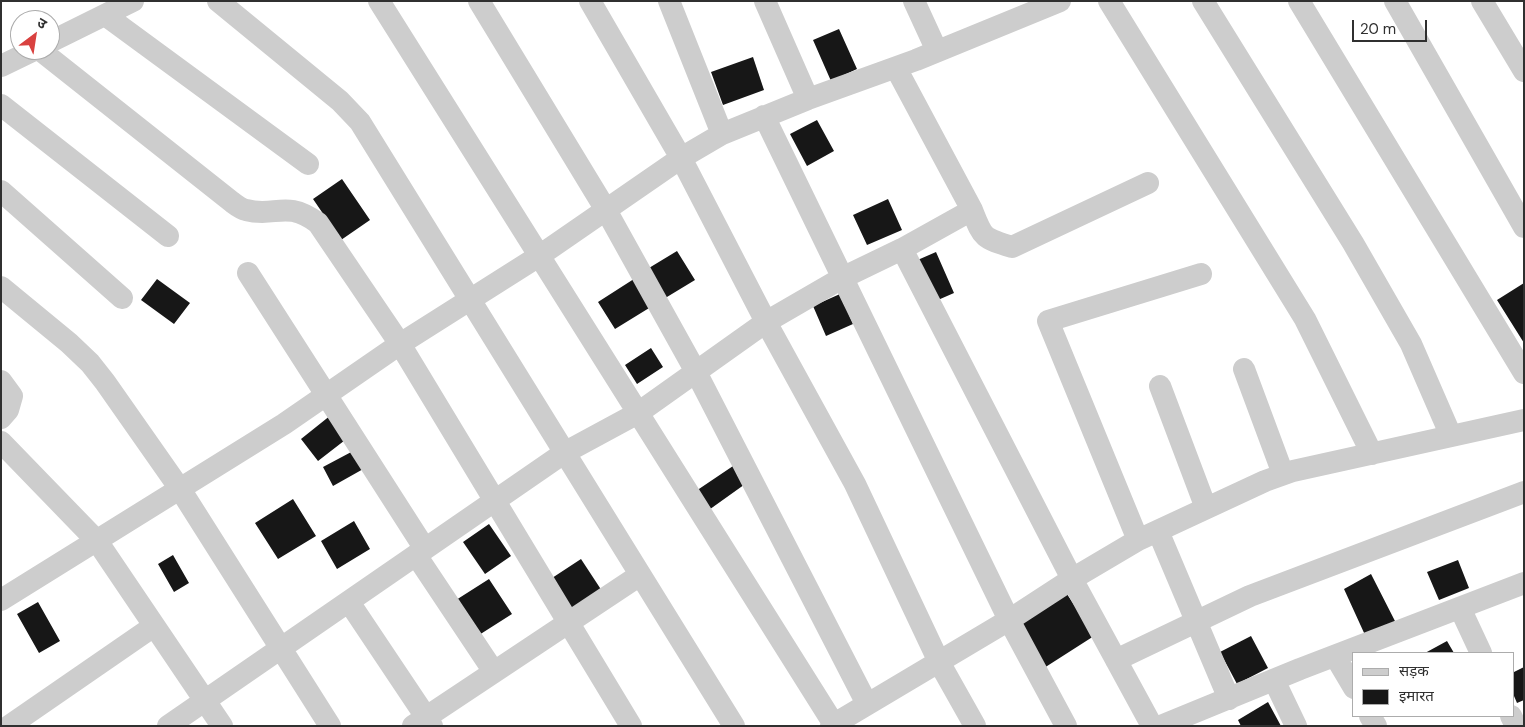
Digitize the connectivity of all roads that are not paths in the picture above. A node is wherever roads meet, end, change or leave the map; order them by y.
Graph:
1 (132, 1) edge
2 (218, 1) edge
3 (379, 1) edge
4 (479, 1) edge
5 (590, 1) edge
6 (669, 1) edge
7 (765, 1) edge
8 (914, 1) edge
9 (1060, 1) edge
10 (1109, 1) edge
11 (1203, 1) edge
12 (1299, 1) edge
13 (1395, 1) edge
14 (1482, 1) edge
15 (105, 15) junction
16 (60, 37) edge
17 (937, 51) junction
18 (13, 60) edge
19 (53, 60) edge
20 (1, 66) edge
21 (896, 68) junction
22 (1524, 71) edge
23 (808, 99) junction
24 (1, 105) edge
25 (764, 116) junction
26 (722, 134) junction
27 (681, 158) junction
28 (308, 164) dead end
29 (1148, 183) dead end
30 (1, 192) edge
31 (606, 210) junction
32 (972, 210) junction
33 (1524, 227) edge
34 (168, 236) dead end
35 (902, 248) junction
36 (539, 256) junction
37 (248, 273) dead end
38 (1201, 274) dead end
39 (842, 278) junction
40 (1, 288) edge
41 (122, 298) dead end
42 (469, 301) junction
43 (766, 322) junction
44 (400, 344) junction
45 (1244, 369) dead end
46 (696, 372) junction
47 (1524, 373) edge
48 (1, 381) edge
49 (1160, 386) dead end
50 (326, 395) junction
51 (638, 413) junction
52 (1, 418) edge
53 (1524, 420) edge
54 (1451, 436) junction
55 (1, 442) edge
56 (564, 453) junction
57 (1372, 454) junction
58 (1283, 474) junction
59 (180, 489) junction
60 (1524, 492) edge
61 (495, 502) junction
62 (1206, 508) junction
63 (1148, 535) junction
64 (97, 541) junction
65 (421, 552) junction
66 (640, 575) junction
67 (1072, 579) junction
68 (1524, 583) edge
69 (1, 600) edge
70 (349, 602) junction
71 (1460, 608) junction
72 (1009, 620) junction
73 (1196, 622) junction
74 (568, 623) junction
75 (154, 626) junction
76 (281, 649) junction
77 (1481, 652) edge
78 (1335, 656) junction
79 (1116, 660) junction
80 (939, 662) junction
81 (494, 672) junction
82 (1274, 680) junction
83 (1352, 685) edge
84 (1229, 698) junction
85 (205, 702) junction
86 (867, 704) junction
87 (424, 723) edge
88 (833, 725) edge
89 (9, 726) edge
90 (168, 726) edge
91 (222, 726) edge
92 (330, 726) edge
93 (631, 726) edge
94 (734, 726) edge
95 (975, 726) edge
96 (1066, 726) edge
97 (1152, 726) edge
98 (1161, 726) edge
99 (1296, 726) edge

1 - 15 street
2 - 42 street
3 - 36 street
4 - 31 street
5 - 27 street
6 - 26 street
7 - 23 street
8 - 17 street
9 - 17 street
10 - 57 street
11 - 54 street
12 - 47 street
13 - 33 street
14 - 22 street
15 - 16 street
15 - 28 street
17 - 21 street
18 - 20 street
19 - 44 street
21 - 23 street
21 - 32 street
23 - 25 street
24 - 34 street
25 - 26 street
25 - 39 street
26 - 27 street
27 - 31 street
27 - 43 street
29 - 32 street
30 - 41 street
31 - 36 street
31 - 46 street
32 - 35 street
35 - 39 street
35 - 67 street
36 - 42 street
36 - 51 street
37 - 50 street
38 - 63 street
39 - 43 street
39 - 72 street
40 - 59 street
42 - 44 street
42 - 56 street
43 - 46 street
43 - 80 street
44 - 50 street
44 - 61 street
45 - 58 street
46 - 51 street
46 - 86 street
48 - 52 street
49 - 62 street
50 - 59 street
50 - 65 street
51 - 56 street
51 - 88 street
53 - 54 street
54 - 57 street
55 - 64 street
56 - 61 street
56 - 66 street
57 - 58 street
58 - 62 street
59 - 64 street
59 - 76 street
60 - 73 street
61 - 65 street
61 - 74 street
62 - 63 street
63 - 67 street
63 - 73 street
64 - 69 street
64 - 75 street
65 - 70 street
65 - 81 street
66 - 74 street
66 - 94 street
67 - 72 street
67 - 79 street
68 - 71 street
70 - 76 street
70 - 87 street
71 - 77 street
71 - 78 street
72 - 80 street
72 - 96 street
73 - 79 street
73 - 84 street
74 - 81 street
74 - 93 street
75 - 85 street
75 - 89 street
76 - 85 street
76 - 92 street
78 - 82 street
78 - 83 street
79 - 97 street
80 - 86 street
80 - 95 street
81 - 87 street
82 - 84 street
82 - 99 street
84 - 98 street
85 - 90 street
85 - 91 street
86 - 88 street

